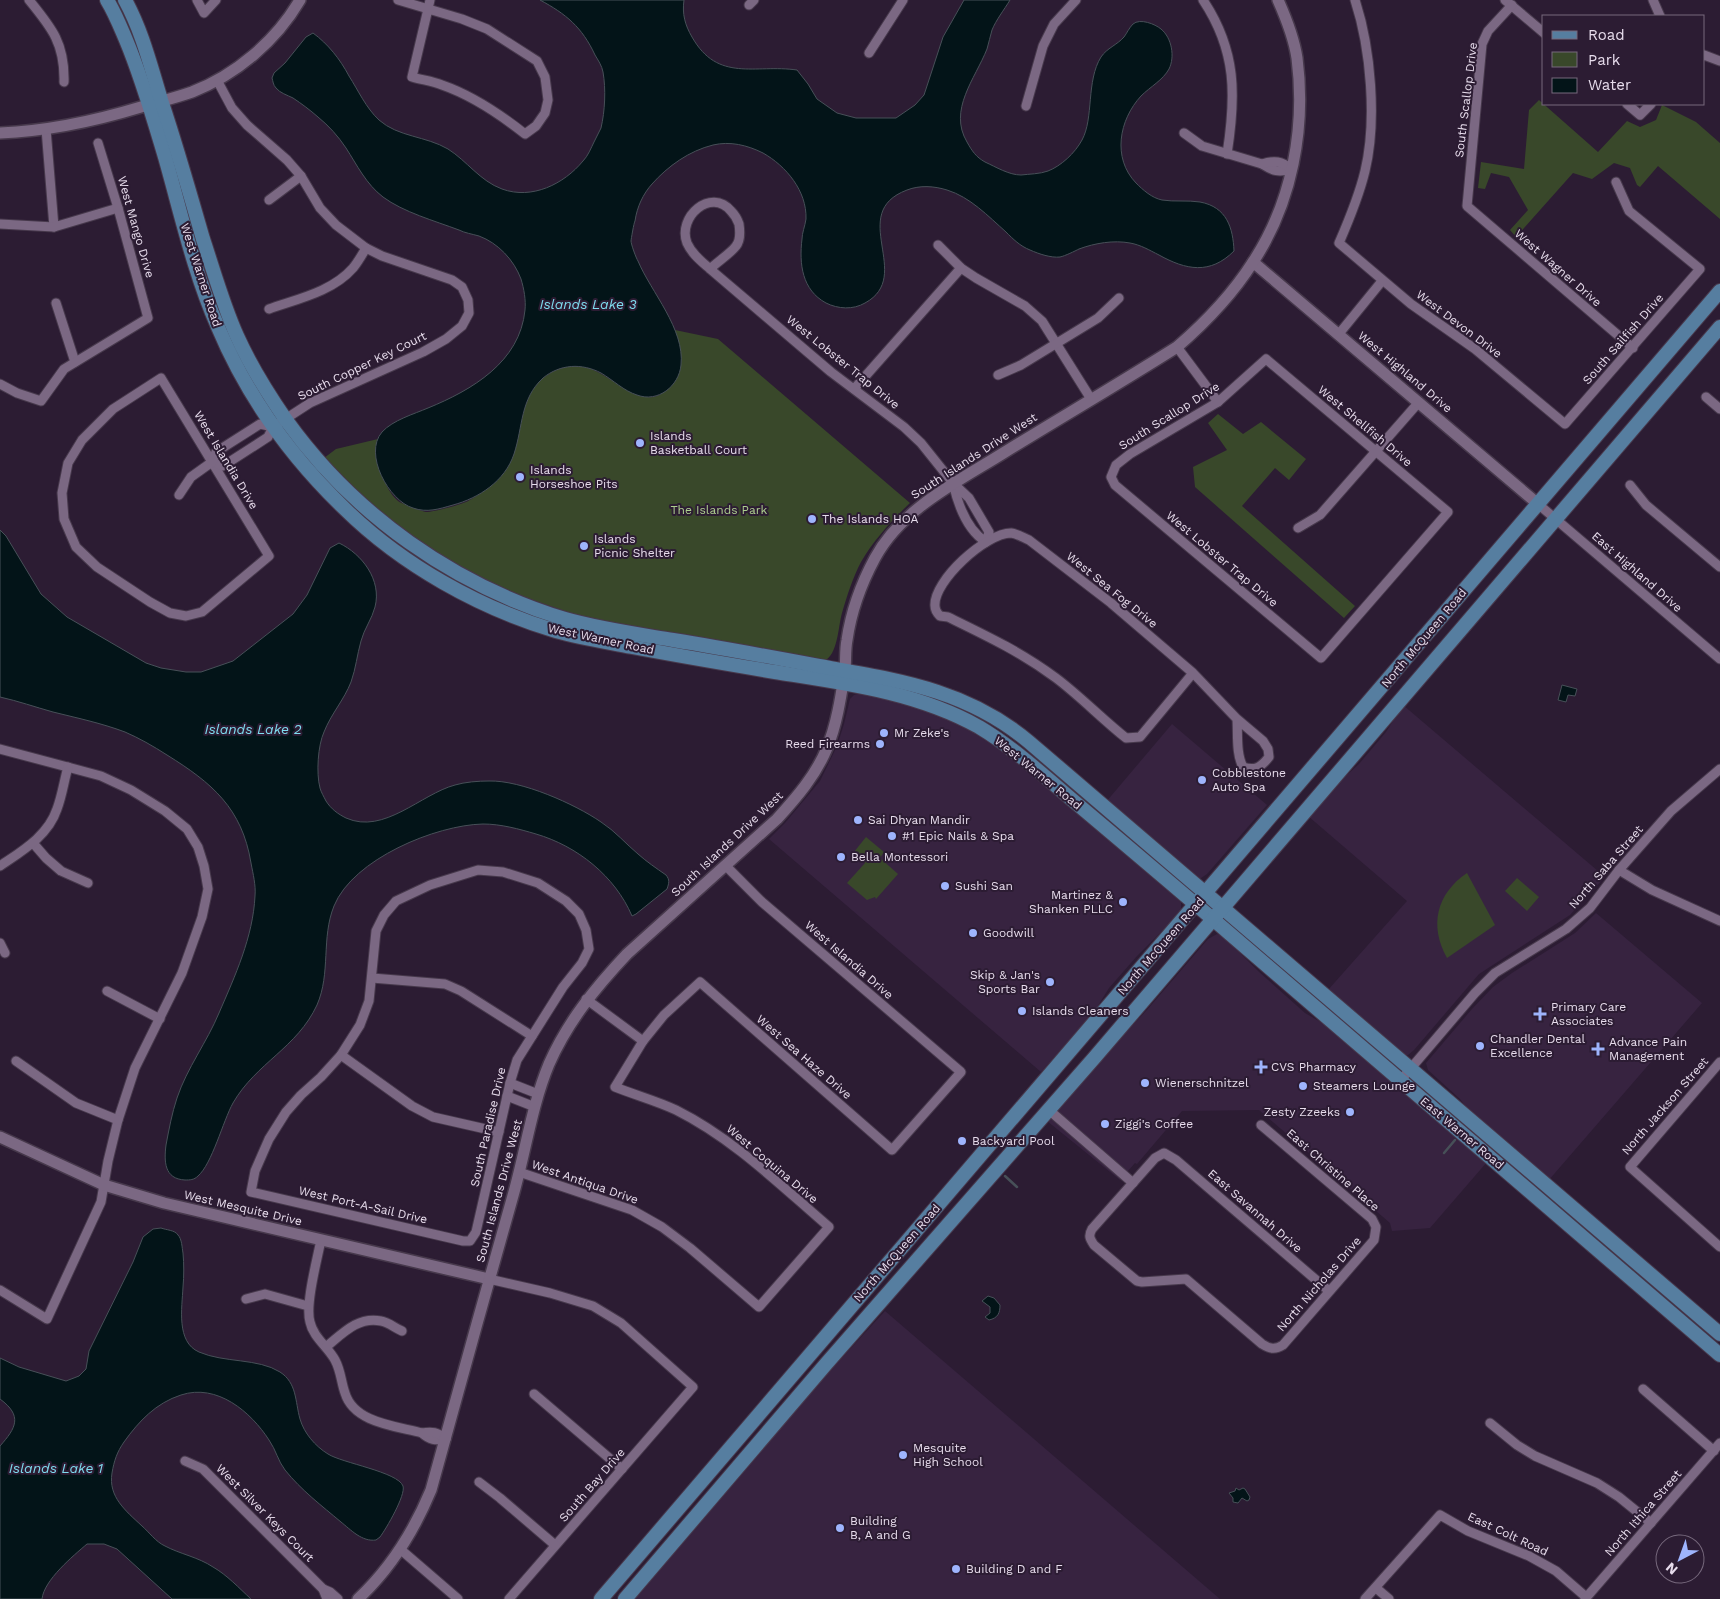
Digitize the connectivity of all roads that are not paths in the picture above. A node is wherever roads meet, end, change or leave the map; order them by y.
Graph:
1 (29, 0) edge
2 (107, 0) edge
3 (125, 0) edge
4 (197, 0) edge
5 (216, 0) edge
6 (300, 0) edge
7 (398, 0) edge
8 (903, 0) edge
9 (1076, 0) edge
10 (1202, 0) edge
11 (1278, 0) edge
12 (1355, 0) edge
13 (1653, 0) edge
14 (1508, 3) edge
15 (429, 5) edge
16 (1660, 15) edge
17 (1542, 31) edge
18 (869, 53) dead end
19 (1705, 55) edge
20 (1720, 61) edge
21 (217, 80) junction
22 (64, 82) dead end
23 (155, 103) junction
24 (1628, 105) edge
25 (1649, 105) edge
26 (1026, 106) dead end
27 (46, 129) junction
28 (0, 133) edge
29 (1184, 133) dead end
30 (98, 143) dead end
31 (1227, 154) junction
32 (1292, 169) junction
33 (302, 176) junction
34 (1616, 182) dead end
35 (269, 200) dead end
36 (1467, 206) joint
37 (118, 208) junction
38 (0, 224) edge
39 (54, 227) junction
40 (938, 245) dead end
41 (366, 248) junction
42 (1253, 262) junction
43 (961, 268) junction
44 (710, 269) junction
45 (1382, 281) junction
46 (1720, 291) edge
47 (1119, 298) dead end
48 (56, 303) dead end
49 (269, 309) dead end
50 (1720, 327) edge
51 (1338, 335) junction
52 (1057, 344) junction
53 (1177, 347) junction
54 (1632, 348) junction
55 (1266, 359) joint
56 (76, 362) junction
57 (998, 375) dead end
58 (0, 384) edge
59 (854, 389) junction
60 (1706, 397) dead end
61 (1091, 398) junction
62 (1218, 402) junction
63 (1419, 402) junction
64 (1720, 409) edge
65 (286, 420) junction
66 (1565, 424) joint
67 (274, 427) junction
68 (1376, 451) junction
69 (212, 462) junction
70 (1111, 477) joint
71 (953, 483) junction
72 (1630, 485) dead end
73 (179, 495) dead end
74 (1538, 504) junction
75 (1556, 519) junction
76 (1298, 528) dead end
77 (986, 542) junction
78 (1719, 565) edge
79 (1321, 658) joint
80 (1720, 659) edge
81 (1193, 673) junction
82 (843, 677) junction
83 (1372, 699) junction
84 (1389, 714) junction
85 (1236, 719) junction
86 (1029, 742) junction
87 (0, 749) edge
88 (1019, 755) junction
89 (68, 767) junction
90 (1720, 769) edge
91 (33, 843) junction
92 (725, 865) junction
93 (0, 866) edge
94 (1619, 870) junction
95 (88, 884) dead end
96 (1214, 901) junction
97 (1204, 912) junction
98 (1720, 921) edge
99 (0, 943) edge
100 (5, 953) dead end
101 (372, 978) junction
102 (107, 991) dead end
103 (586, 999) junction
104 (1110, 1005) junction
105 (160, 1019) junction
106 (1124, 1024) junction
107 (532, 1036) junction
108 (643, 1041) junction
109 (341, 1055) junction
110 (16, 1061) dead end
111 (1720, 1062) edge
112 (1410, 1069) junction
113 (1400, 1081) junction
114 (510, 1083) junction
115 (538, 1094) junction
116 (507, 1096) junction
117 (1032, 1096) junction
118 (535, 1107) junction
119 (1049, 1110) junction
120 (118, 1120) junction
121 (1261, 1125) dead end
122 (498, 1132) junction
123 (0, 1137) edge
124 (892, 1150) joint
125 (1327, 1168) dead end
126 (520, 1172) junction
127 (1320, 1175) junction
128 (1133, 1183) junction
129 (104, 1185) junction
130 (321, 1240) junction
131 (470, 1240) joint
132 (1374, 1240) joint
133 (1588, 1242) junction
134 (1720, 1247) edge
135 (1639, 1265) junction
136 (489, 1279) junction
137 (0, 1290) edge
138 (1328, 1291) junction
139 (246, 1299) dead end
140 (308, 1306) junction
141 (759, 1308) joint
142 (402, 1331) dead end
143 (1720, 1334) edge
144 (326, 1347) junction
145 (1720, 1355) edge
146 (1643, 1388) dead end
147 (534, 1394) dead end
148 (1490, 1423) dead end
149 (446, 1439) junction
150 (1717, 1447) edge
151 (185, 1461) dead end
152 (622, 1469) junction
153 (479, 1482) dead end
154 (1650, 1523) junction
155 (555, 1546) junction
156 (400, 1549) junction
157 (1376, 1588) junction
158 (323, 1589) junction
159 (1586, 1598) edge
160 (327, 1599) edge
161 (338, 1599) edge
162 (358, 1599) edge
163 (458, 1599) edge
164 (509, 1599) edge
165 (601, 1599) edge
166 (625, 1599) edge
167 (1365, 1599) edge
168 (1389, 1599) edge

1 - 22 street
2 - 23 main road, West Warner Road
3 - 23 main road, West Warner Road
4 - 5 street
6 - 21 street
7 - 15 street
8 - 18 street
9 - 26 street
10 - 31 street
11 - 32 street, South Islands Drive West
12 - 45 street, West Devon Drive
13 - 16 street
14 - 17 street
14 - 36 street, South Scallop Drive
15 - 15 street
19 - 20 street
21 - 23 street
21 - 33 street
23 - 27 street
23 - 65 main road, West Warner Road
23 - 67 main road, West Warner Road
24 - 25 street
27 - 28 street
27 - 39 street
29 - 31 street
30 - 37 street, West Mango Drive
31 - 32 street
32 - 42 street, South Islands Drive West
33 - 35 street
33 - 41 street
34 - 54 street, South Sailfish Drive
36 - 54 street, West Wagner Drive
37 - 39 street
37 - 56 street, West Mango Drive
38 - 39 street
40 - 43 street
41 - 49 street
41 - 65 street, South Copper Key Court
42 - 51 street, West Highland Drive
42 - 53 street, South Islands Drive West
43 - 52 street
43 - 59 street
44 - 44 street, West Lobster Trap Drive
44 - 59 street, West Lobster Trap Drive
45 - 51 street
45 - 66 street, West Devon Drive
46 - 74 main road, North McQueen Road
47 - 52 street
48 - 56 street
50 - 75 main road, North McQueen Road
51 - 63 street, West Highland Drive
52 - 57 street
52 - 61 street
53 - 61 street, South Islands Drive West
53 - 62 street
54 - 66 street, South Sailfish Drive
55 - 62 street, South Scallop Drive
55 - 68 street, West Shellfish Drive
56 - 58 street
59 - 71 street, West Lobster Trap Drive
60 - 64 street
61 - 71 street, South Islands Drive West
62 - 70 street, South Scallop Drive
63 - 68 street
63 - 74 street, West Highland Drive
65 - 67 street, South Copper Key Court
65 - 82 main road, West Warner Road
67 - 69 street, South Copper Key Court
67 - 69 street, South Copper Key Court
67 - 82 main road, West Warner Road
68 - 76 street
68 - 79 street, West Shellfish Drive
69 - 69 street, West Islandia Drive
69 - 73 street, South Copper Key Court
70 - 79 street, West Lobster Trap Drive
71 - 77 street
71 - 82 street, South Islands Drive West
72 - 78 street
74 - 75 street, East Highland Drive
74 - 83 main road, North McQueen Road
75 - 80 street, East Highland Drive
75 - 84 main road, North McQueen Road
77 - 81 street, West Sea Fog Drive
77 - 81 street
81 - 85 street, West Sea Fog Drive
82 - 86 main road, West Warner Road
82 - 88 main road, West Warner Road
82 - 92 street, South Islands Drive West
83 - 84 main road
83 - 96 main road, North McQueen Road
84 - 96 main road, North McQueen Road
85 - 85 street, West Sea Fog Drive
86 - 88 main road
86 - 96 main road, West Warner Road
87 - 89 street
88 - 97 main road, West Warner Road
89 - 91 street
89 - 105 street
90 - 94 street, North Saba Street
91 - 93 street
91 - 95 street
92 - 103 street, South Islands Drive West
92 - 124 street, West Islandia Drive
94 - 98 street
94 - 112 street, North Saba Street
96 - 97 main road, North McQueen Road
96 - 97 main road, North McQueen Road
96 - 112 main road, East Warner Road
97 - 104 main road, North McQueen Road
97 - 106 main road, North McQueen Road
97 - 113 main road, East Warner Road
99 - 100 street
101 - 107 street
101 - 107 street, South Paradise Drive
101 - 109 street
102 - 105 street
103 - 108 street
103 - 115 street, South Islands Drive West
104 - 106 main road
104 - 117 main road, North McQueen Road
105 - 120 street
106 - 119 main road, North McQueen Road
107 - 114 street, South Paradise Drive
108 - 124 street, West Sea Haze Drive
108 - 141 street, West Coquina Drive
109 - 122 street
109 - 131 street, West Port-A-Sail Drive
110 - 120 street
111 - 134 street, North Jackson Street
112 - 113 street, North Saba Street
112 - 135 main road, East Warner Road
113 - 133 main road, East Warner Road
114 - 115 street
114 - 116 street, South Paradise Drive
115 - 118 street, South Islands Drive West
116 - 118 street
116 - 122 street, South Paradise Drive
117 - 119 main road
117 - 165 main road, North McQueen Road
118 - 126 street, South Islands Drive West
119 - 128 street
119 - 166 main road, North McQueen Road
120 - 129 street
121 - 127 street, East Christine Place
122 - 131 street, South Paradise Drive
123 - 129 street, West Mesquite Drive
125 - 127 street
126 - 136 street, South Islands Drive West
126 - 141 street, West Antiqua Drive
127 - 132 street, East Christine Place
128 - 138 street, East Savannah Drive
128 - 138 street, North Nicholas Drive
129 - 130 street, West Mesquite Drive
129 - 137 street
130 - 136 street, West Mesquite Drive
130 - 140 street
132 - 138 street, North Nicholas Drive
133 - 135 main road
133 - 145 main road, East Warner Road
135 - 143 main road, East Warner Road
136 - 149 street, South Islands Drive West
136 - 152 street, South Bay Drive
139 - 140 street
140 - 144 street
142 - 144 street
144 - 149 street
146 - 150 street
147 - 152 street
148 - 154 street
149 - 156 street, South Islands Drive West
150 - 154 street, North Ithica Street
151 - 158 street, West Silver Keys Court
152 - 155 street, South Bay Drive
153 - 155 street
154 - 159 street, North Ithica Street
155 - 164 street, South Bay Drive
156 - 162 street, South Islands Drive West
156 - 163 street
157 - 159 street, East Colt Road
157 - 167 street
157 - 168 street
158 - 160 street, West Silver Keys Court
158 - 161 street, West Silver Keys Court

